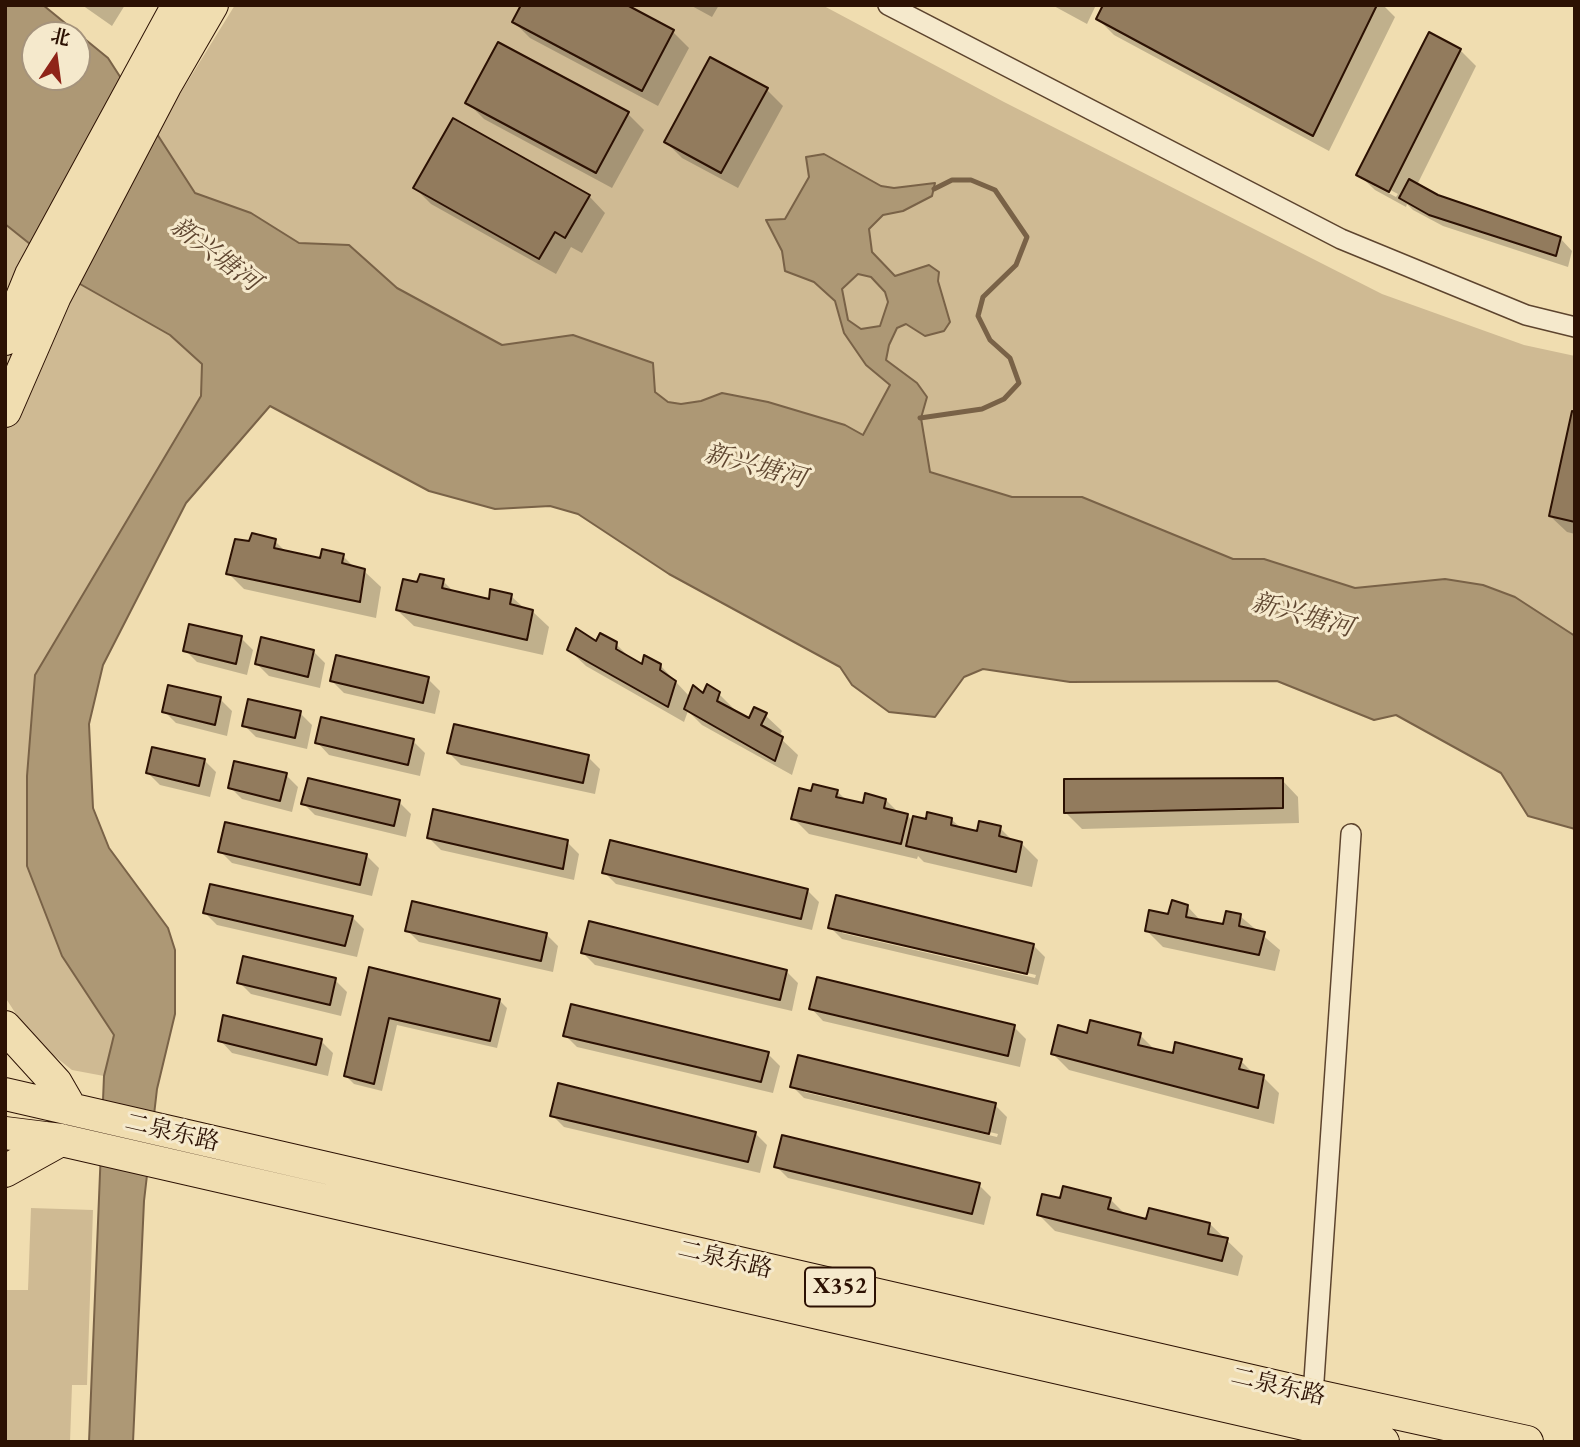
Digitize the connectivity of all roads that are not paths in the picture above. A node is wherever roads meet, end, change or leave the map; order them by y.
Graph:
1 (178, 5) edge
2 (212, 5) edge
3 (888, 5) edge
4 (156, 77) junction
5 (1575, 327) edge
6 (5, 339) edge
7 (5, 411) edge
8 (1351, 834) dead end
9 (5, 1027) edge
10 (5, 1094) edge
11 (71, 1109) junction
12 (5, 1133) edge
13 (61, 1140) junction
14 (5, 1171) edge
15 (1313, 1395) junction
16 (1383, 1442) edge
17 (1527, 1442) edge

1 - 4 main road
2 - 4 main road
3 - 5 street
4 - 6 main road
4 - 7 main road
8 - 15 street
9 - 11 main road
10 - 11 main road, 二泉东路 / X352
11 - 15 main road, 二泉东路 / X352
12 - 13 main road, 二泉东路 / X352
13 - 14 main road
13 - 16 main road, 二泉东路 / X352
15 - 17 main road, 二泉东路 / X352

